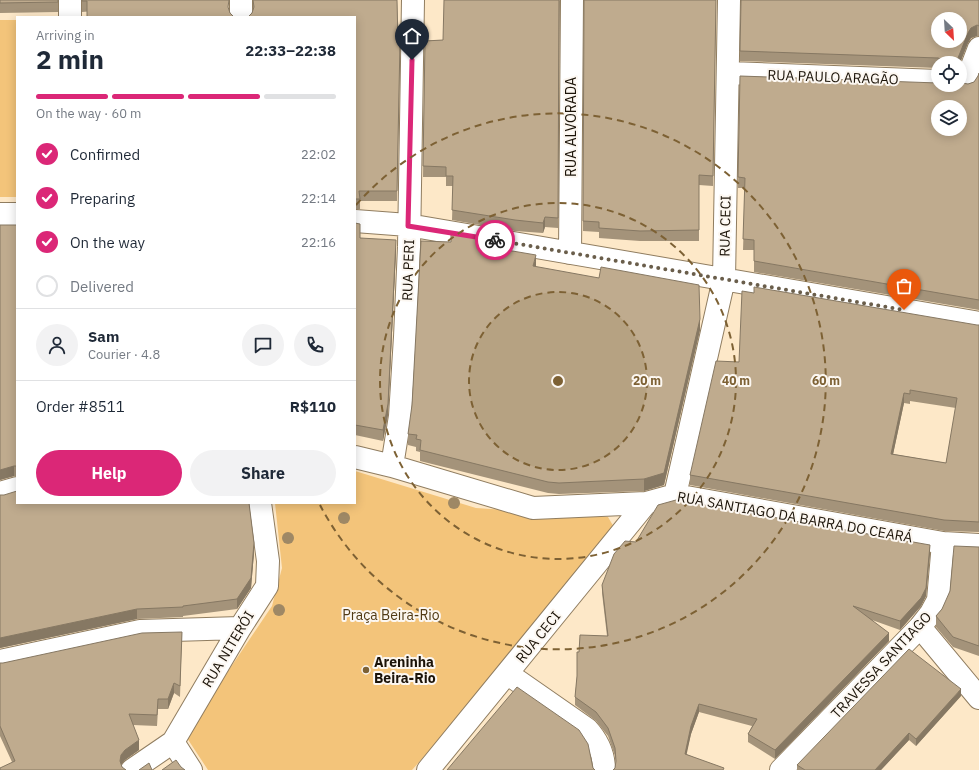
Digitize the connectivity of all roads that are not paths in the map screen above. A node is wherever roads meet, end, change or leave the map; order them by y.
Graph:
1 (70, 0) edge
2 (241, 0) edge
3 (413, 0) edge
4 (572, 0) edge
5 (729, 0) edge
6 (70, 16) edge
7 (241, 16) edge
8 (979, 48) edge
9 (729, 74) junction
10 (931, 81) edge
11 (968, 83) edge
12 (0, 214) edge
13 (16, 214) edge
14 (356, 221) edge
15 (408, 226) junction
16 (570, 253) junction
17 (724, 279) junction
18 (979, 323) edge
19 (356, 457) edge
20 (392, 466) junction
21 (16, 488) edge
22 (0, 493) edge
23 (675, 495) junction
24 (646, 503) junction
25 (260, 504) edge
26 (943, 543) junction
27 (979, 545) edge
28 (920, 626) junction
29 (240, 628) junction
30 (0, 661) edge
31 (508, 674) junction
32 (979, 698) edge
33 (173, 742) junction
34 (132, 770) edge
35 (191, 770) edge
36 (428, 770) edge
37 (604, 770) edge
38 (781, 770) edge

1 - 6 street
2 - 7 street
3 - 15 street, RUA PERI
4 - 16 street, RUA ALVORADA
5 - 9 street, RUA CECI
8 - 11 street
9 - 10 street, RUA PAULO ARAGÃO
9 - 17 street, RUA CECI
12 - 13 street
14 - 15 street
15 - 16 street
15 - 20 street, RUA PERI
16 - 17 street
17 - 18 street
17 - 23 street, RUA CECI
19 - 20 street, RUA SANTIAGO DA BARRA DO CEARÁ
20 - 24 street, RUA SANTIAGO DA BARRA DO CEARÁ
21 - 22 street
23 - 24 street, RUA SANTIAGO DA BARRA DO CEARÁ
23 - 26 street, RUA SANTIAGO DA BARRA DO CEARÁ
24 - 31 street, RUA CECI
25 - 29 street, RUA NITERÓI
26 - 27 street, RUA SANTIAGO DA BARRA DO CEARÁ
26 - 28 street, TRAVESSA SANTIAGO
28 - 32 street
28 - 38 street, TRAVESSA SANTIAGO
29 - 30 street
29 - 33 street, RUA NITERÓI
31 - 36 street, RUA CECI
31 - 37 street
33 - 34 street, RUA NITERÓI
33 - 35 street

